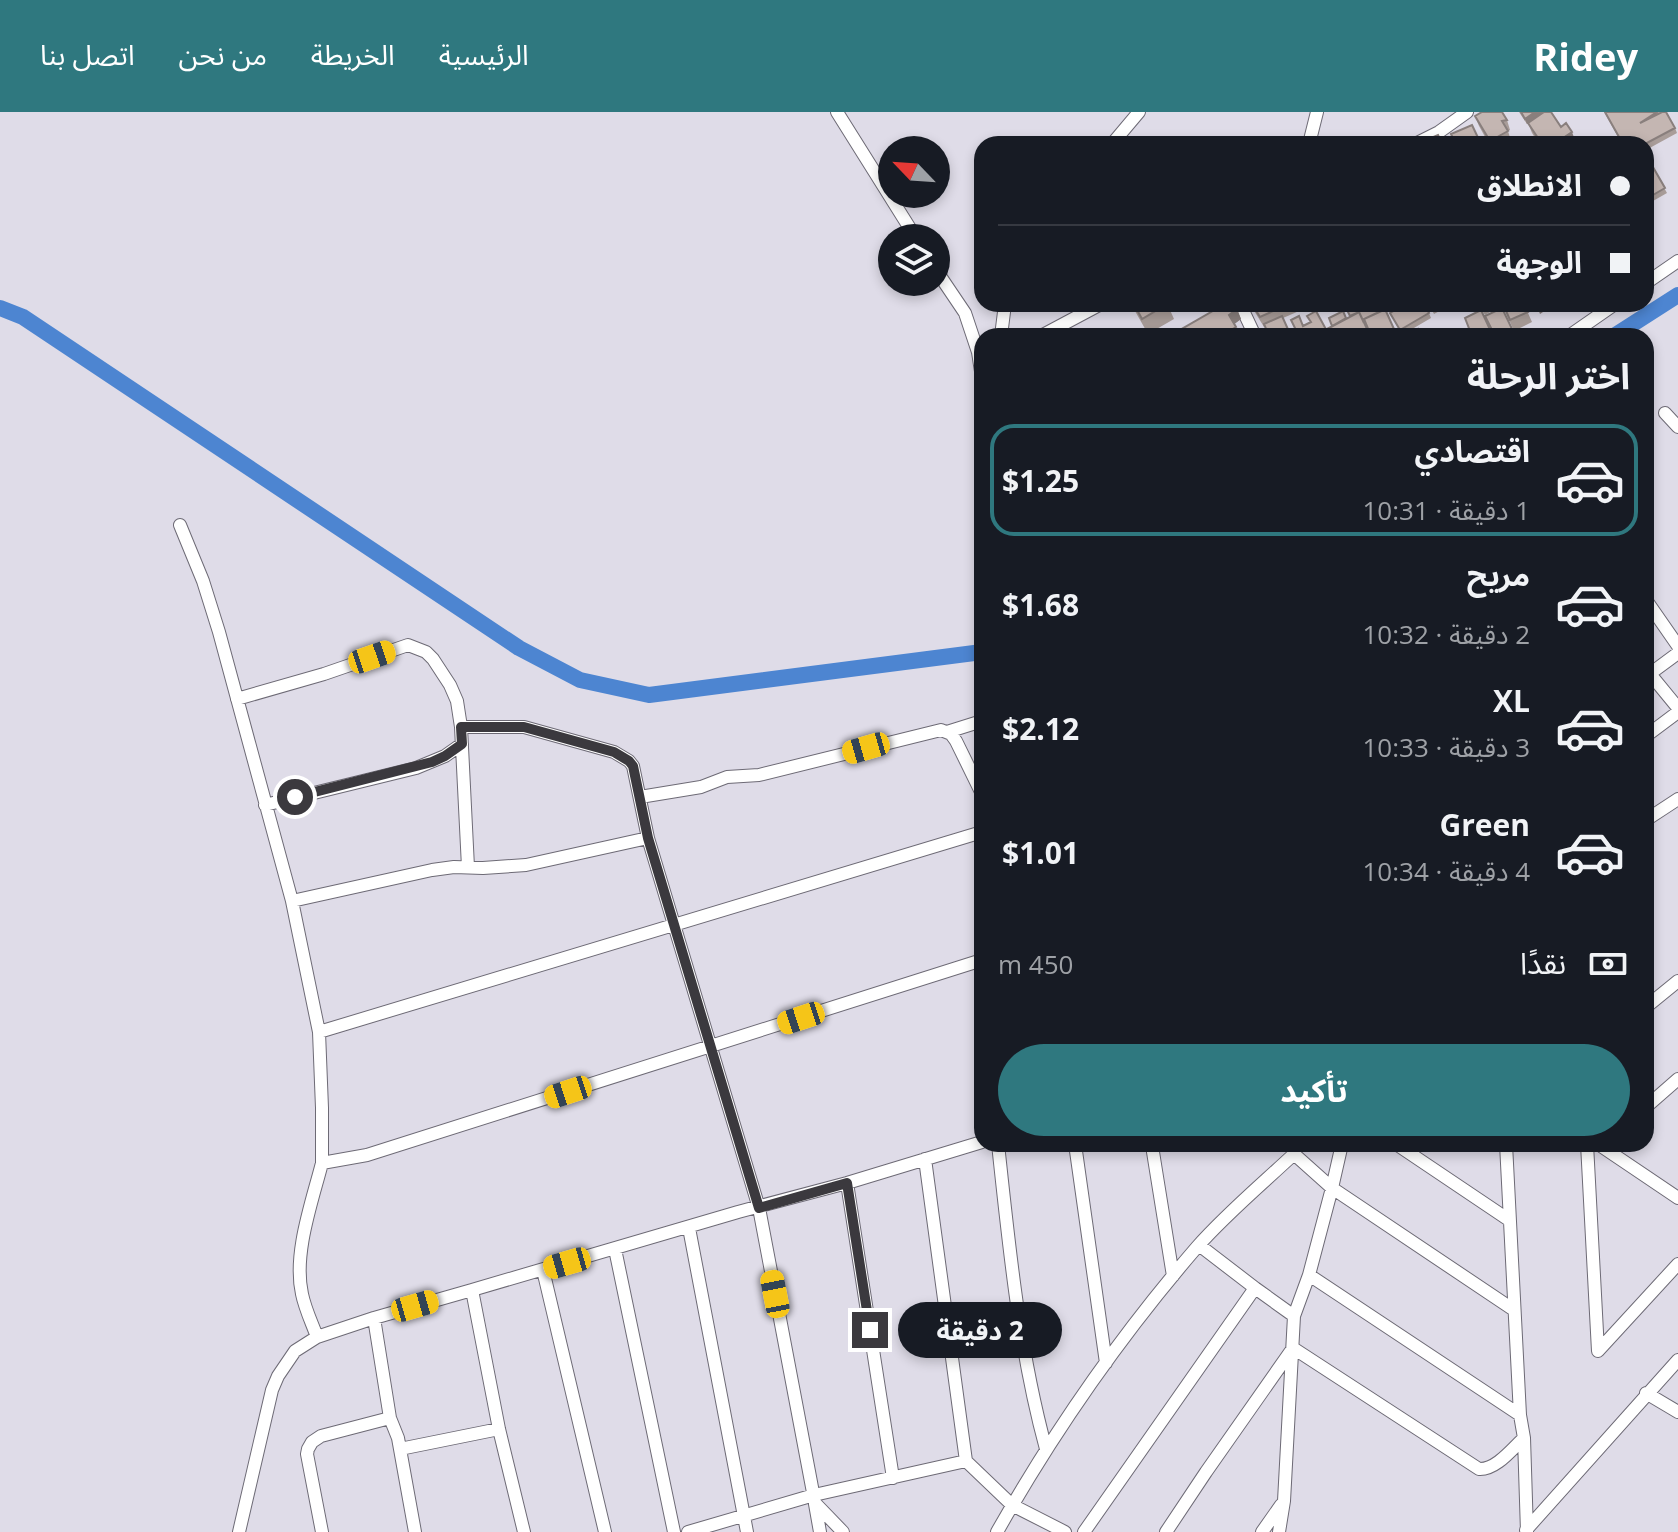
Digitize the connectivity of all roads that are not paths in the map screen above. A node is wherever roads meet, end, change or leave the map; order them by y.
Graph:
1 (837, 112) edge
2 (1139, 112) edge
3 (1317, 112) edge
4 (1467, 112) edge
5 (1119, 136) edge
6 (1311, 136) edge
7 (1431, 136) edge
8 (907, 224) edge
9 (1678, 261) edge
10 (1654, 278) edge
11 (950, 291) edge
12 (1086, 312) edge
13 (1604, 312) edge
14 (1056, 328) edge
15 (1580, 328) edge
16 (974, 340) edge
17 (1665, 413) dead end
18 (1678, 427) edge
19 (180, 525) dead end
20 (1654, 612) edge
21 (1678, 646) edge
22 (1678, 653) edge
23 (1654, 667) edge
24 (1654, 679) edge
25 (237, 699) junction
26 (1678, 710) edge
27 (974, 724) edge
28 (461, 727) junction
29 (1654, 730) edge
30 (947, 732) junction
31 (462, 744) junction
32 (974, 778) edge
33 (640, 797) junction
34 (1678, 799) edge
35 (265, 805) junction
36 (1654, 815) edge
37 (974, 834) edge
38 (648, 838) junction
39 (468, 867) junction
40 (292, 901) junction
41 (673, 924) junction
42 (974, 963) edge
43 (1678, 981) edge
44 (1654, 1000) edge
45 (319, 1032) junction
46 (711, 1047) junction
47 (1678, 1079) edge
48 (1654, 1100) edge
49 (974, 1144) edge
50 (999, 1152) edge
51 (1076, 1152) edge
52 (1154, 1152) edge
53 (1289, 1152) edge
54 (1295, 1152) edge
55 (1340, 1152) edge
56 (1408, 1152) edge
57 (1506, 1152) edge
58 (1597, 1152) edge
59 (1610, 1152) edge
60 (925, 1159) junction
61 (322, 1163) junction
62 (847, 1183) junction
63 (1332, 1188) junction
64 (1676, 1194) edge
65 (759, 1208) junction
66 (1509, 1220) junction
67 (689, 1228) junction
68 (1199, 1245) junction
69 (615, 1249) junction
70 (1678, 1264) edge
71 (543, 1270) junction
72 (1309, 1275) junction
73 (1173, 1276) junction
74 (1255, 1288) junction
75 (472, 1290) junction
76 (1514, 1310) junction
77 (1294, 1316) junction
78 (374, 1318) junction
79 (317, 1337) junction
80 (1293, 1348) junction
81 (1678, 1360) edge
82 (1106, 1363) junction
83 (1646, 1393) junction
84 (1678, 1412) edge
85 (1520, 1415) junction
86 (390, 1418) junction
87 (499, 1429) junction
88 (1524, 1438) junction
89 (400, 1449) junction
90 (1046, 1449) junction
91 (966, 1461) junction
92 (893, 1478) junction
93 (814, 1499) junction
94 (1284, 1501) junction
95 (1012, 1505) junction
96 (744, 1515) junction
97 (1527, 1531) edge
98 (239, 1532) edge
99 (322, 1532) edge
100 (415, 1532) edge
101 (524, 1532) edge
102 (605, 1532) edge
103 (674, 1532) edge
104 (688, 1532) edge
105 (747, 1532) edge
106 (820, 1532) edge
107 (843, 1532) edge
108 (997, 1532) edge
109 (1065, 1532) edge
110 (1084, 1532) edge
111 (1166, 1532) edge
112 (1262, 1532) edge
113 (1279, 1532) edge

1 - 8 street
2 - 5 street
3 - 6 street
4 - 7 street
9 - 10 street
11 - 16 street
12 - 14 street
13 - 15 street
17 - 18 street
19 - 25 street
20 - 21 street
22 - 23 street
24 - 26 street
25 - 28 street
25 - 35 street
26 - 29 street
27 - 30 street
28 - 31 street
28 - 33 street
30 - 32 street
30 - 33 street
31 - 35 street
31 - 39 street
33 - 38 street
34 - 36 street
35 - 40 street
37 - 41 street
38 - 39 street
38 - 41 street
39 - 40 street
40 - 45 street
41 - 45 street
41 - 46 street
42 - 46 street
43 - 44 street
45 - 61 street
46 - 61 street
46 - 65 street
47 - 48 street
49 - 60 street
50 - 90 street
51 - 82 street
52 - 73 street
53 - 68 street
54 - 63 street
55 - 63 street
56 - 66 street
57 - 66 street
58 - 70 street
59 - 64 street
60 - 62 street
60 - 91 street
61 - 79 street
62 - 65 street
62 - 92 street
63 - 72 street
63 - 76 street
65 - 67 street
65 - 93 street
66 - 76 street
67 - 69 street
67 - 96 street
68 - 73 street
68 - 74 street
69 - 71 street
69 - 103 street
71 - 75 street
71 - 102 street
72 - 77 street
72 - 85 street
73 - 82 street
74 - 77 street
74 - 110 street
75 - 78 street
75 - 87 street
76 - 85 street
77 - 80 street
78 - 79 street
78 - 86 street
79 - 98 street
80 - 88 street
80 - 94 street
80 - 111 street
81 - 83 street
82 - 90 street
83 - 84 street
83 - 97 street
85 - 88 street
86 - 89 street
86 - 99 street
87 - 89 street
87 - 101 street
88 - 97 street
89 - 100 street
90 - 95 street
91 - 92 street
91 - 95 street
92 - 93 street
93 - 96 street
93 - 106 street
93 - 107 street
94 - 112 street
94 - 113 street
95 - 108 street
95 - 109 street
96 - 104 street
96 - 105 street

